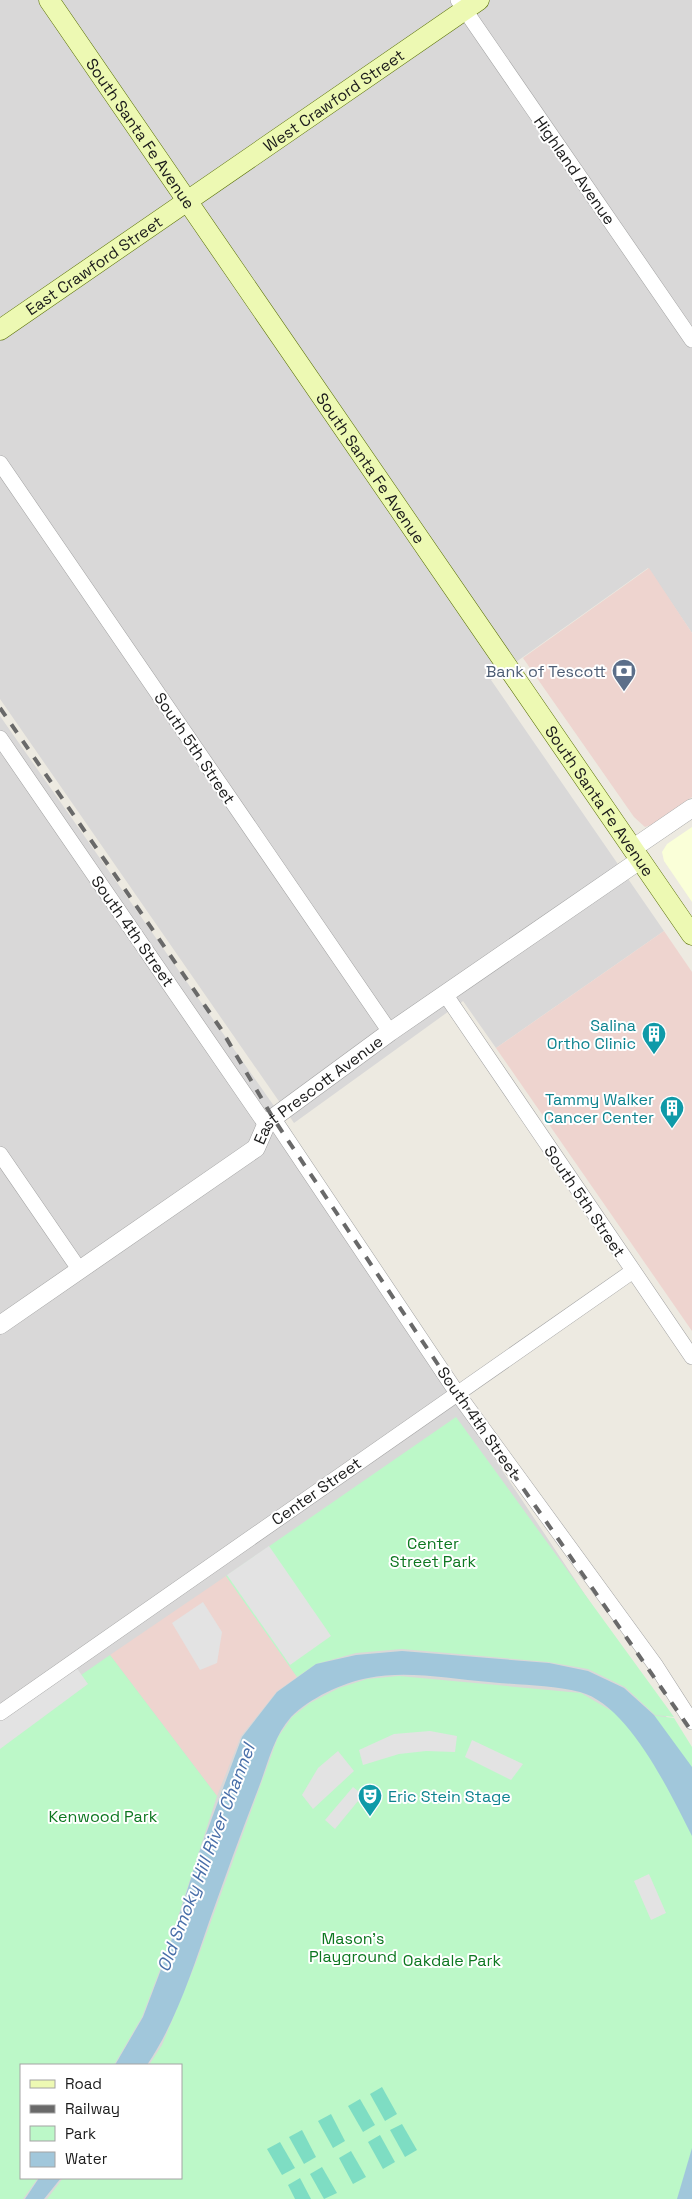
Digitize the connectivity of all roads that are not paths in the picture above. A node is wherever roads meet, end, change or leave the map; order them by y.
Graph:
1 (49, 0) edge
2 (467, 3) edge
3 (187, 201) junction
4 (0, 330) edge
5 (692, 340) edge
6 (0, 463) edge
7 (0, 738) edge
8 (692, 808) edge
9 (636, 854) junction
10 (692, 935) edge
11 (445, 994) junction
12 (390, 1032) junction
13 (270, 1121) junction
14 (0, 1154) edge
15 (79, 1269) junction
16 (633, 1271) junction
17 (0, 1325) edge
18 (692, 1357) edge
19 (456, 1393) junction
20 (0, 1713) edge
21 (692, 1722) edge

1 - 3 main road, South Santa Fe Avenue
2 - 3 main road, West Crawford Street
2 - 5 street, Highland Avenue
3 - 4 main road, East Crawford Street
3 - 9 main road, South Santa Fe Avenue
6 - 12 street, South 5th Street
7 - 13 street, South 4th Street
8 - 9 street, East Prescott Avenue
9 - 10 main road, South Santa Fe Avenue
9 - 11 street, East Prescott Avenue
11 - 12 street, East Prescott Avenue
11 - 16 street, South 5th Street
12 - 13 street, East Prescott Avenue
13 - 15 street, East Prescott Avenue
13 - 19 street, South 4th Street
14 - 15 street
15 - 17 street, East Prescott Avenue
16 - 18 street, South 5th Street
16 - 19 street, Center Street
19 - 20 street, Center Street
19 - 21 street, South 4th Street

